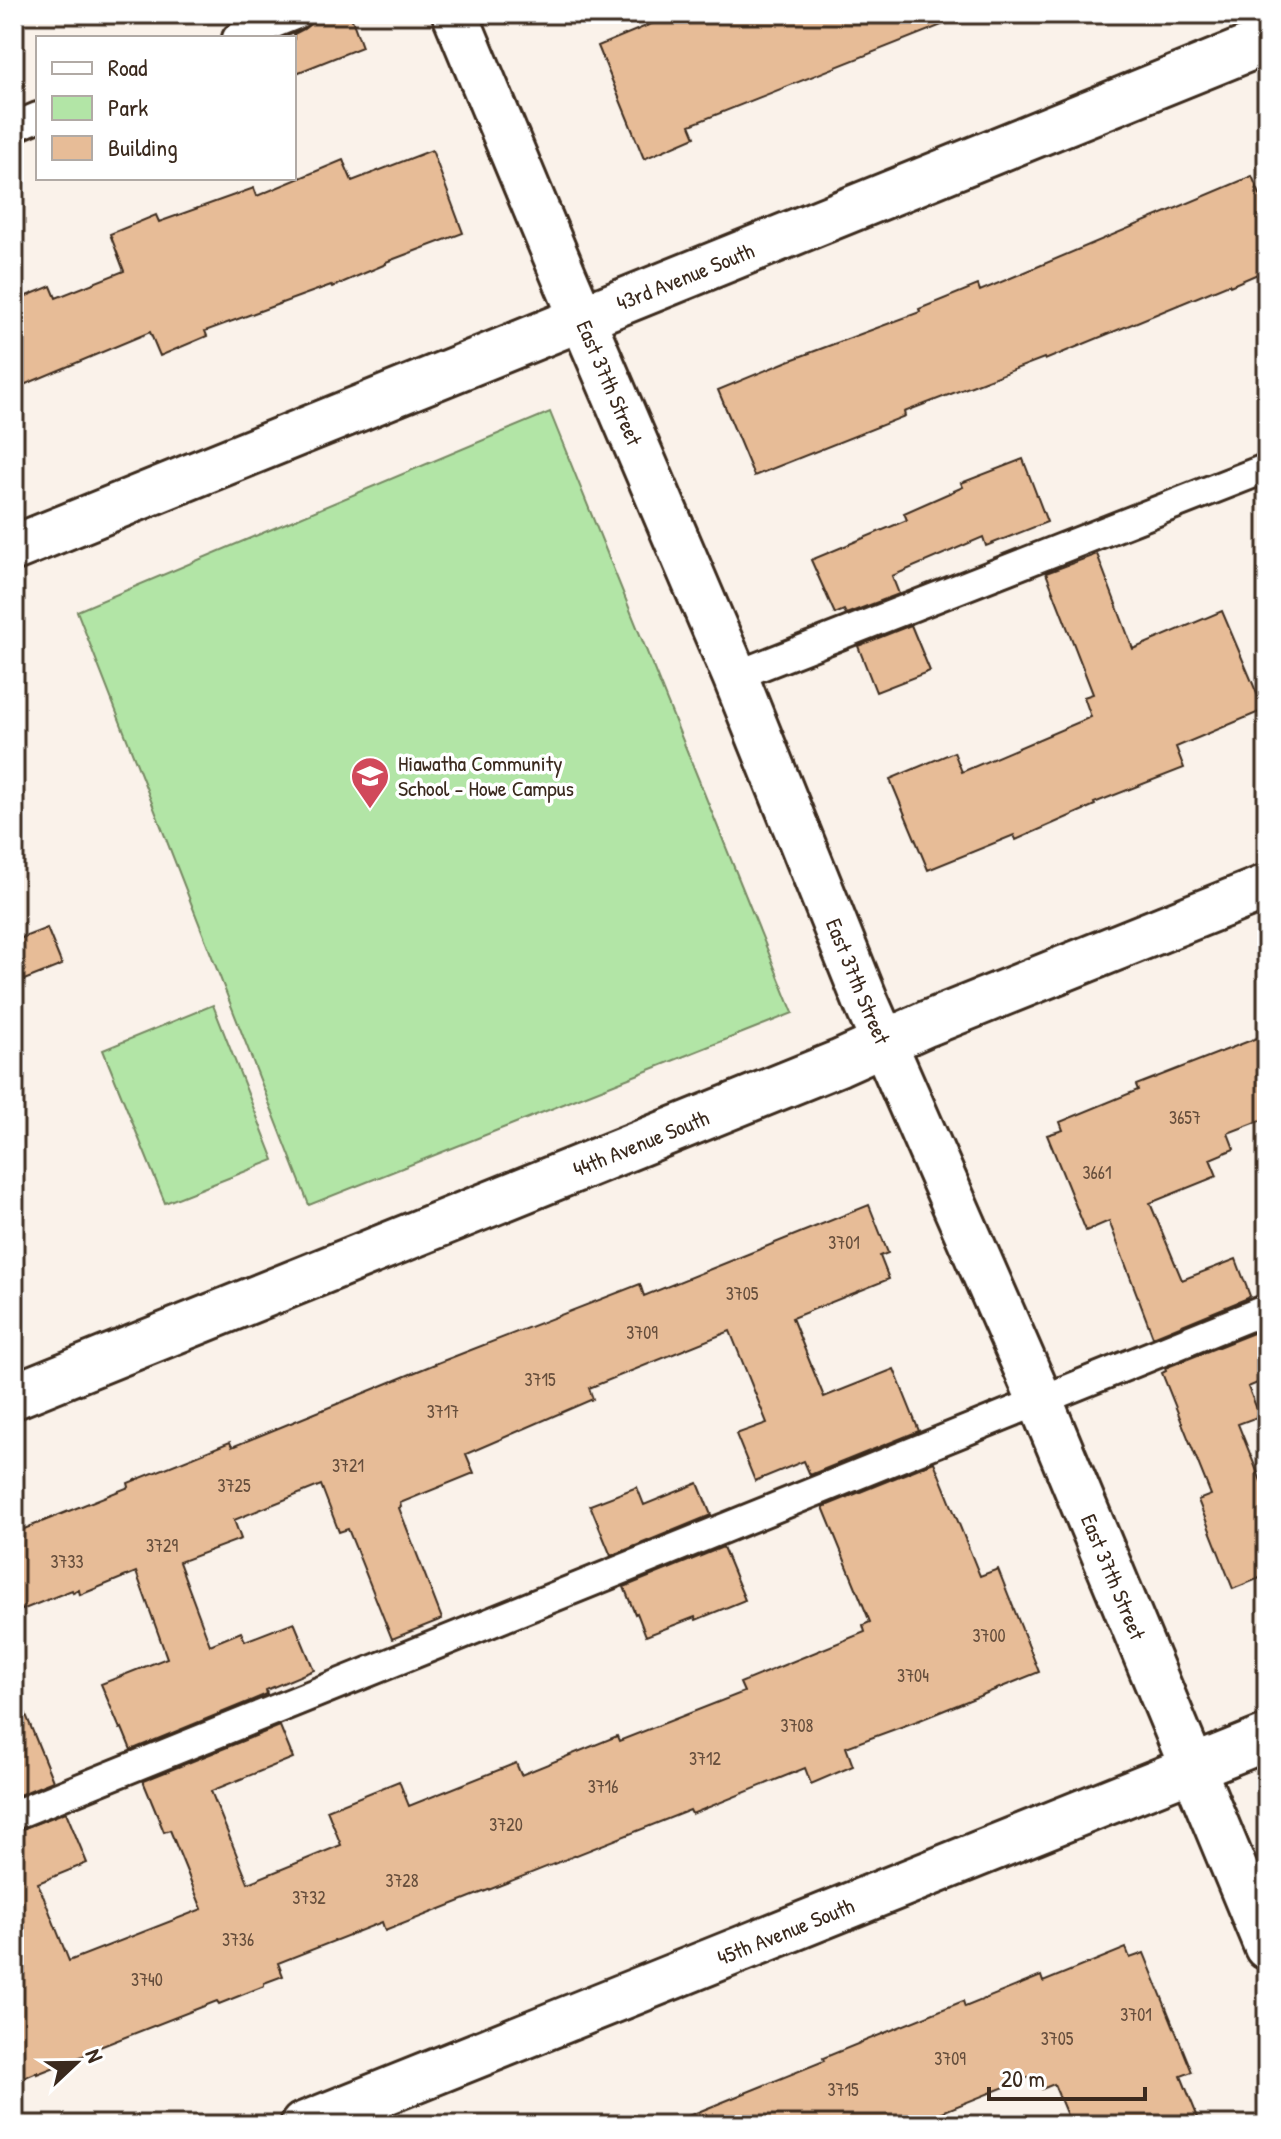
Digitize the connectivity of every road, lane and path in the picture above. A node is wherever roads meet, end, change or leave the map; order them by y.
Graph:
1 (297, 14) edge
2 (455, 14) edge
3 (242, 36) edge
4 (1267, 41) edge
5 (36, 118) edge
6 (14, 127) edge
7 (581, 318) junction
8 (1267, 468) edge
9 (14, 548) edge
10 (735, 676) junction
11 (1267, 887) edge
12 (884, 1043) junction
13 (1267, 1309) edge
14 (14, 1396) edge
15 (1040, 1400) junction
16 (1267, 1738) edge
17 (1192, 1768) junction
18 (14, 1815) edge
19 (1267, 1947) edge
20 (303, 2125) edge

1 - 3 lane
2 - 7 street, East 37th Street
4 - 7 street, 43rd Avenue South
5 - 6 lane
7 - 9 street, 43rd Avenue South
7 - 10 street, East 37th Street
8 - 10 lane
10 - 12 street, East 37th Street
11 - 12 street, 44th Avenue South
12 - 14 street, 44th Avenue South
12 - 15 street, East 37th Street
13 - 15 lane
15 - 17 street, East 37th Street
15 - 18 lane
16 - 17 street, 45th Avenue South
17 - 19 street, East 37th Street
17 - 20 street, 45th Avenue South

